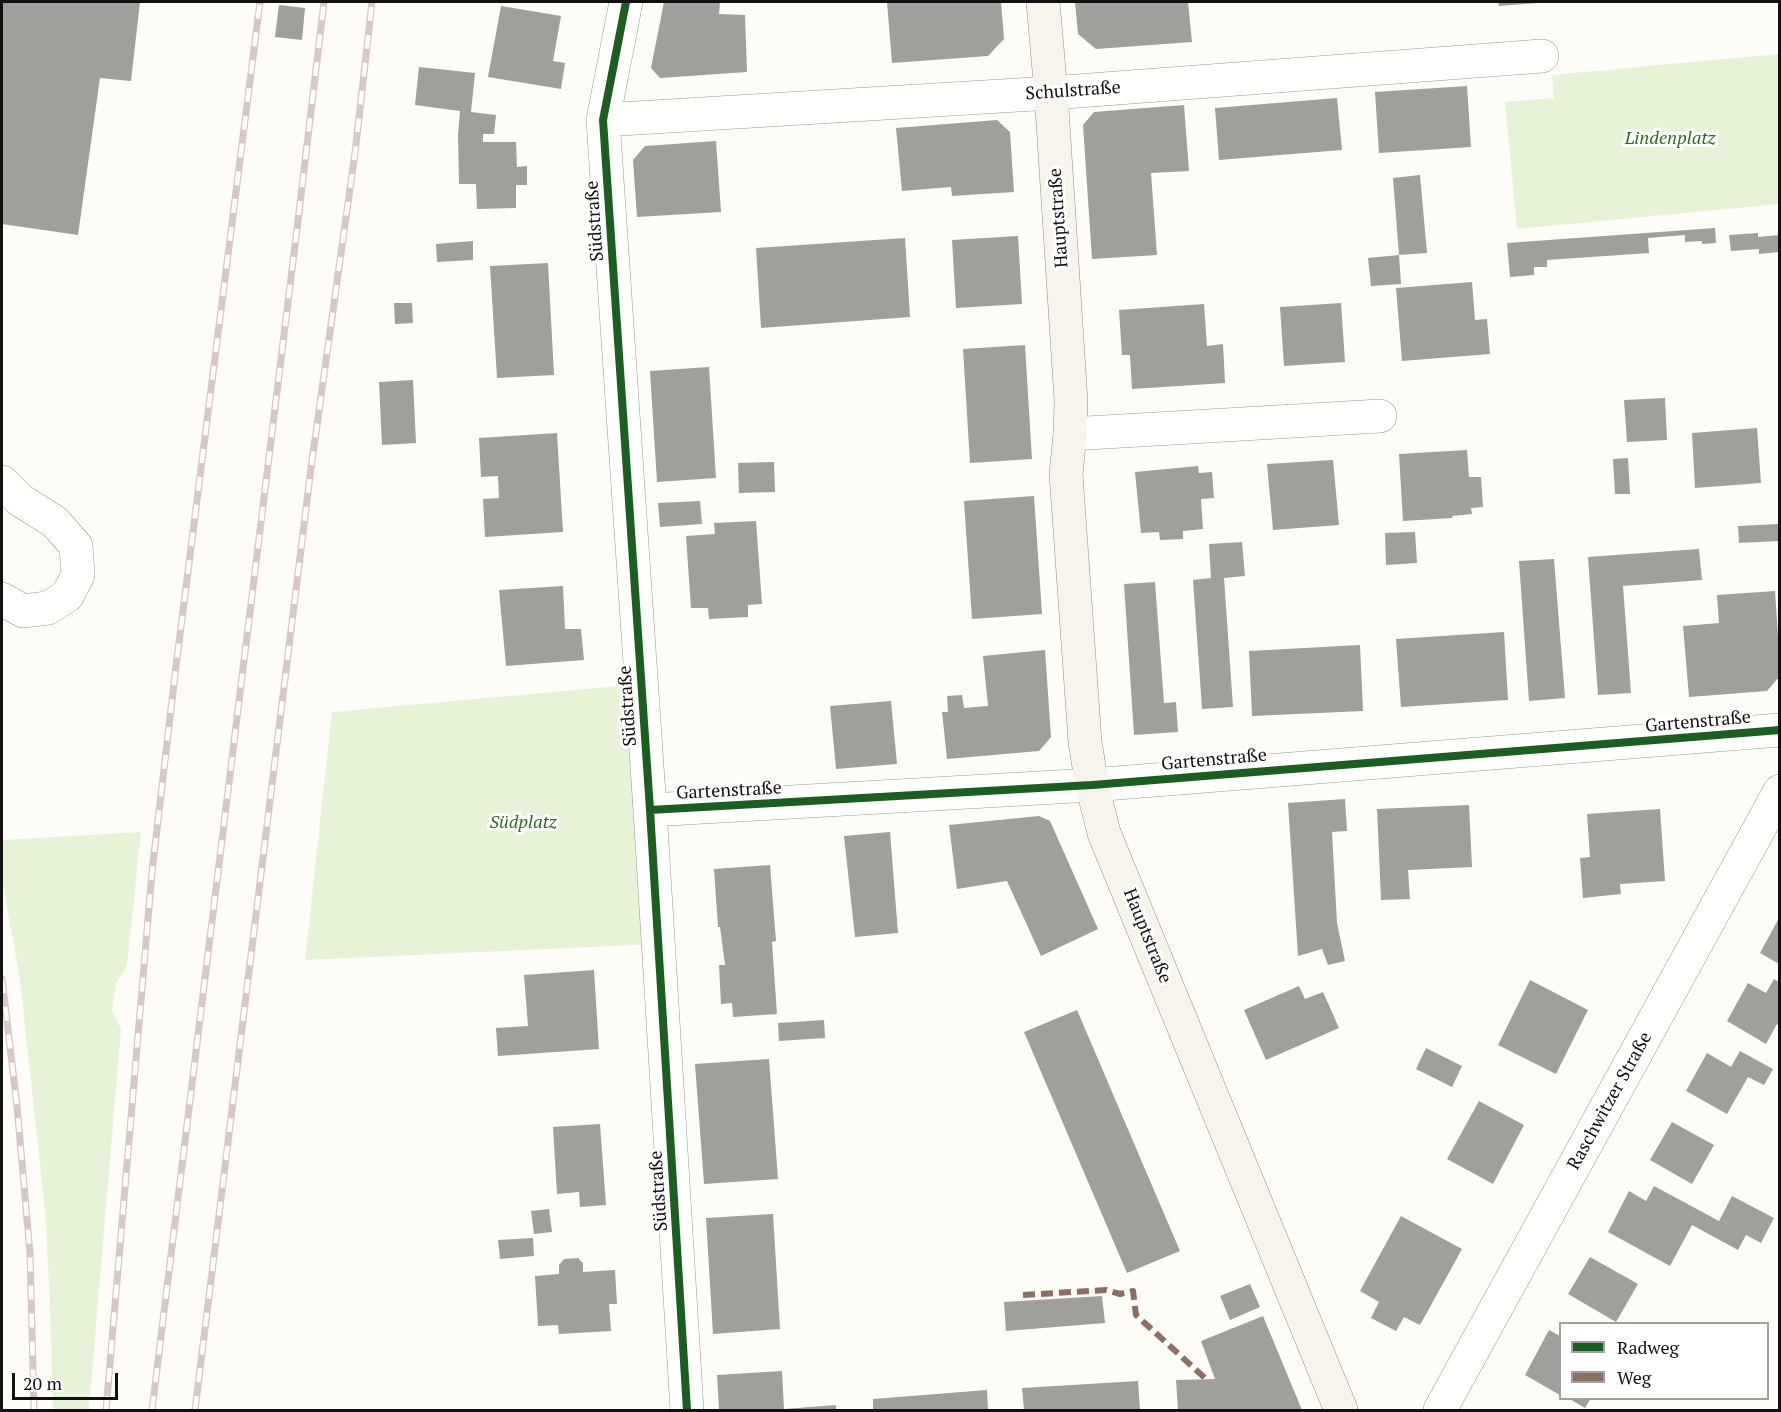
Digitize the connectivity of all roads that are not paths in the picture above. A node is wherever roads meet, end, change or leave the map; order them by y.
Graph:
1 (626, 2) edge
2 (1043, 2) edge
3 (1542, 56) dead end
4 (1051, 93) junction
5 (603, 120) junction
6 (1380, 416) dead end
7 (1070, 434) junction
8 (2, 482) edge
9 (2, 599) edge
10 (1779, 730) edge
11 (1092, 785) junction
12 (1779, 791) edge
13 (650, 810) junction
14 (687, 1410) edge
15 (1341, 1410) edge
16 (1440, 1410) edge

1 - 5 street, Südstraße
2 - 4 main road, Hauptstraße
3 - 4 street, Schulstraße
4 - 5 street, Schulstraße
4 - 7 main road, Hauptstraße
5 - 13 street, Südstraße
6 - 7 street
7 - 11 main road, Hauptstraße
8 - 9 street
10 - 11 street, Gartenstraße
11 - 13 street, Gartenstraße
11 - 15 main road, Hauptstraße
12 - 16 street, Raschwitzer Straße
13 - 14 street, Südstraße

